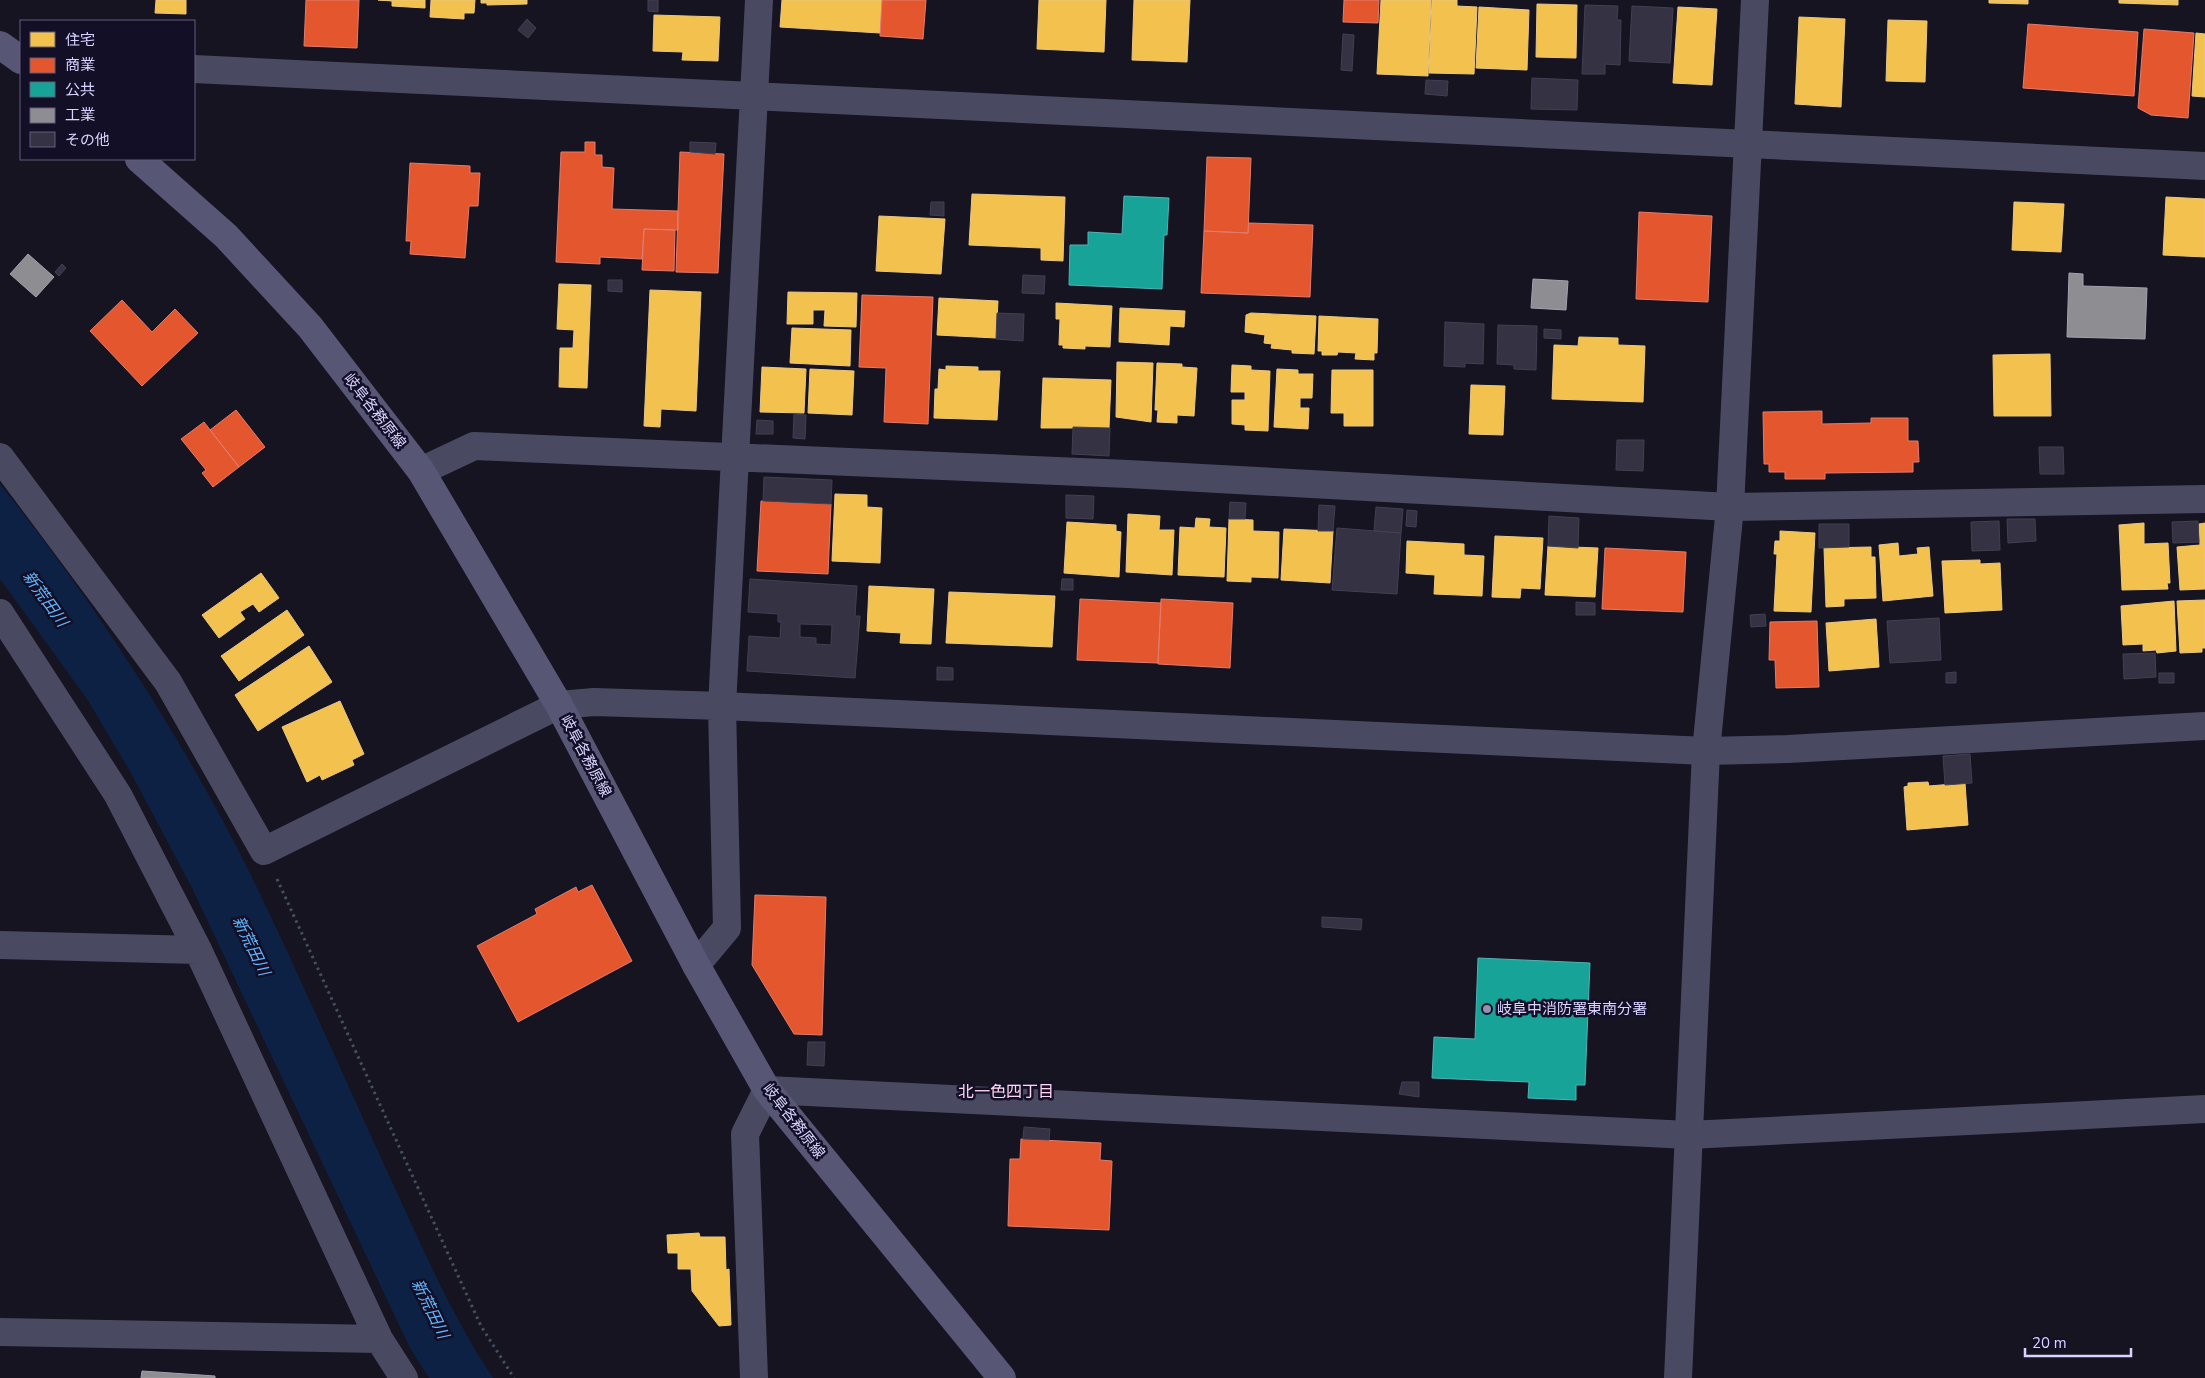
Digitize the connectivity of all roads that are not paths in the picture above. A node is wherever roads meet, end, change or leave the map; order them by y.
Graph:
1 (759, 0) edge
2 (1755, 0) edge
3 (0, 45) edge
4 (20, 59) edge
5 (195, 69) edge
6 (754, 95) junction
7 (1748, 142) junction
8 (140, 160) edge
9 (2205, 166) edge
10 (735, 456) junction
11 (0, 457) edge
12 (421, 471) junction
13 (2205, 499) edge
14 (1730, 507) junction
15 (0, 613) edge
16 (559, 705) junction
17 (722, 706) junction
18 (2205, 726) edge
19 (1706, 751) junction
20 (0, 945) edge
21 (198, 950) junction
22 (696, 965) junction
23 (767, 1090) junction
24 (2205, 1109) edge
25 (1689, 1135) junction
26 (0, 1332) edge
27 (380, 1339) junction
28 (404, 1378) edge
29 (754, 1378) edge
30 (1002, 1378) edge
31 (1678, 1378) edge

1 - 6 street
2 - 7 street
3 - 4 main road
5 - 6 street
6 - 7 street
6 - 10 street
7 - 9 street
7 - 14 street
8 - 12 main road, 岐阜各務原線
10 - 12 street
10 - 14 street
10 - 17 street
11 - 16 street
12 - 16 main road, 岐阜各務原線
13 - 14 street
14 - 19 street
15 - 21 street
16 - 17 street
16 - 22 main road, 岐阜各務原線
17 - 19 street
17 - 22 street
18 - 19 street
19 - 25 street
20 - 21 street
21 - 27 street
22 - 23 main road, 岐阜各務原線
23 - 25 street
23 - 29 street
23 - 30 main road, 岐阜各務原線
24 - 25 street
25 - 31 street
26 - 27 street
27 - 28 street

